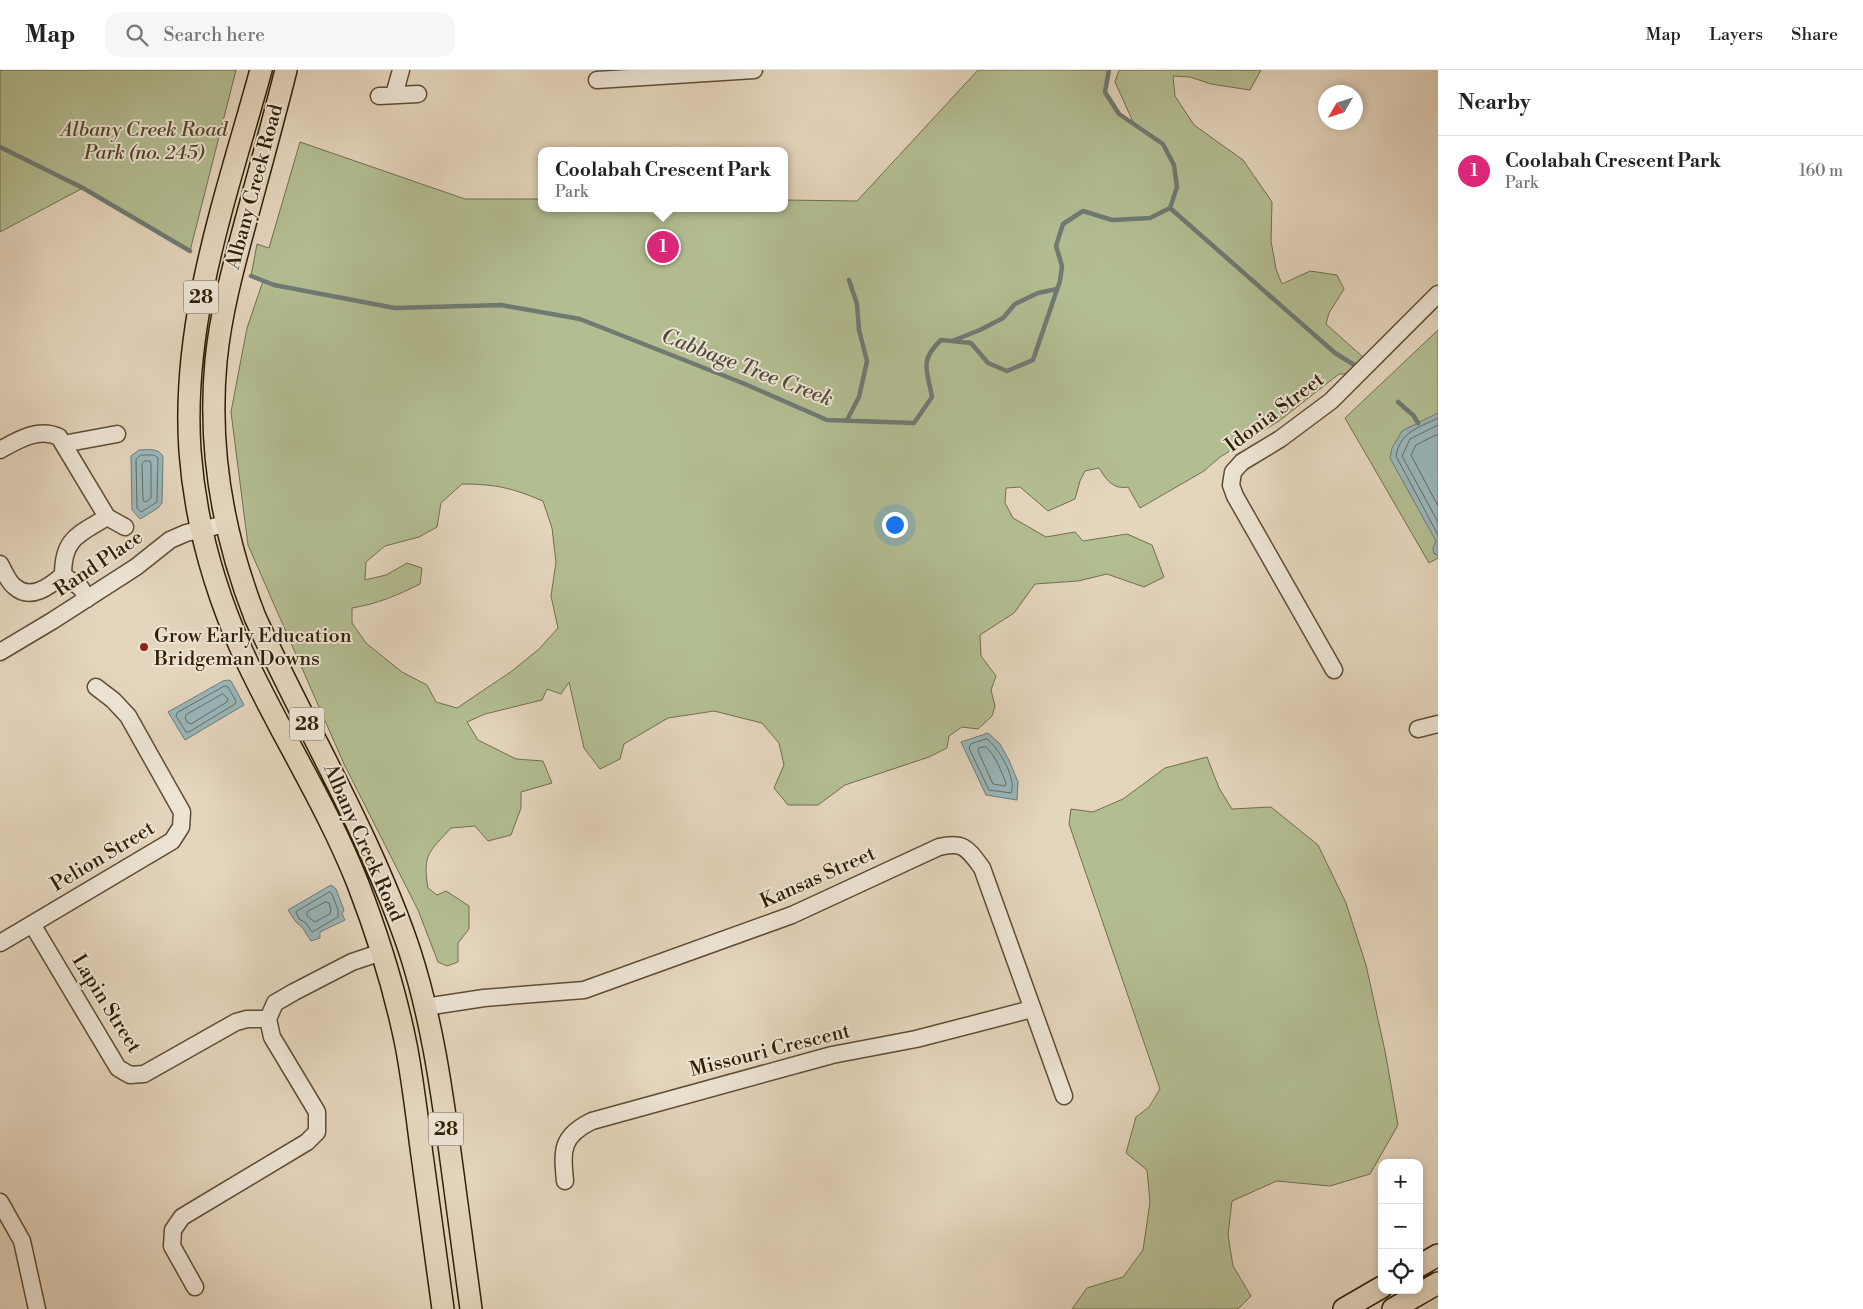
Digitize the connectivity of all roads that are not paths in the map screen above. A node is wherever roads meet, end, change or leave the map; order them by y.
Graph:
1 (261, 70) edge
2 (286, 70) edge
3 (401, 70) edge
4 (754, 70) edge
5 (598, 80) dead end
6 (418, 94) dead end
7 (1438, 294) edge
8 (118, 434) dead end
9 (63, 444) junction
10 (0, 450) edge
11 (107, 517) junction
12 (226, 524) junction
13 (125, 527) dead end
14 (202, 530) junction
15 (0, 564) edge
16 (63, 575) junction
17 (87, 599) junction
18 (0, 652) edge
19 (1334, 670) dead end
20 (96, 688) dead end
21 (1438, 724) edge
22 (1418, 729) dead end
23 (32, 924) junction
24 (0, 943) edge
25 (382, 952) junction
26 (425, 1007) junction
27 (1032, 1009) junction
28 (268, 1019) junction
29 (1064, 1096) dead end
30 (565, 1181) dead end
31 (0, 1202) edge
32 (1438, 1255) edge
33 (1423, 1264) edge
34 (1438, 1283) edge
35 (195, 1287) dead end
36 (1378, 1289) edge
37 (37, 1309) edge
38 (443, 1309) edge
39 (471, 1309) edge
40 (1344, 1309) edge
41 (1393, 1309) edge

1 - 14 main road, Albany Creek Road / 28
2 - 12 main road, Albany Creek Road / 28
3 - 6 street
4 - 5 street
7 - 19 street, Idonia Street
8 - 9 street
9 - 10 street
9 - 11 street
11 - 13 street
11 - 16 street
12 - 14 street, Rand Place
12 - 26 main road, Albany Creek Road / 28
14 - 17 street, Rand Place
14 - 25 main road, Albany Creek Road / 28
15 - 16 street
16 - 17 street
17 - 18 street, Rand Place
20 - 23 street, Pelion Street
21 - 22 street
23 - 24 street, Pelion Street
23 - 28 street, Lapin Street
25 - 28 street
25 - 38 main road, Albany Creek Road / 28
26 - 27 street, Kansas Street
26 - 39 main road, Albany Creek Road / 28
27 - 29 street, Kansas Street
27 - 30 street, Missouri Crescent
28 - 35 street
31 - 37 street
32 - 33 main road
34 - 41 main road
36 - 40 main road

